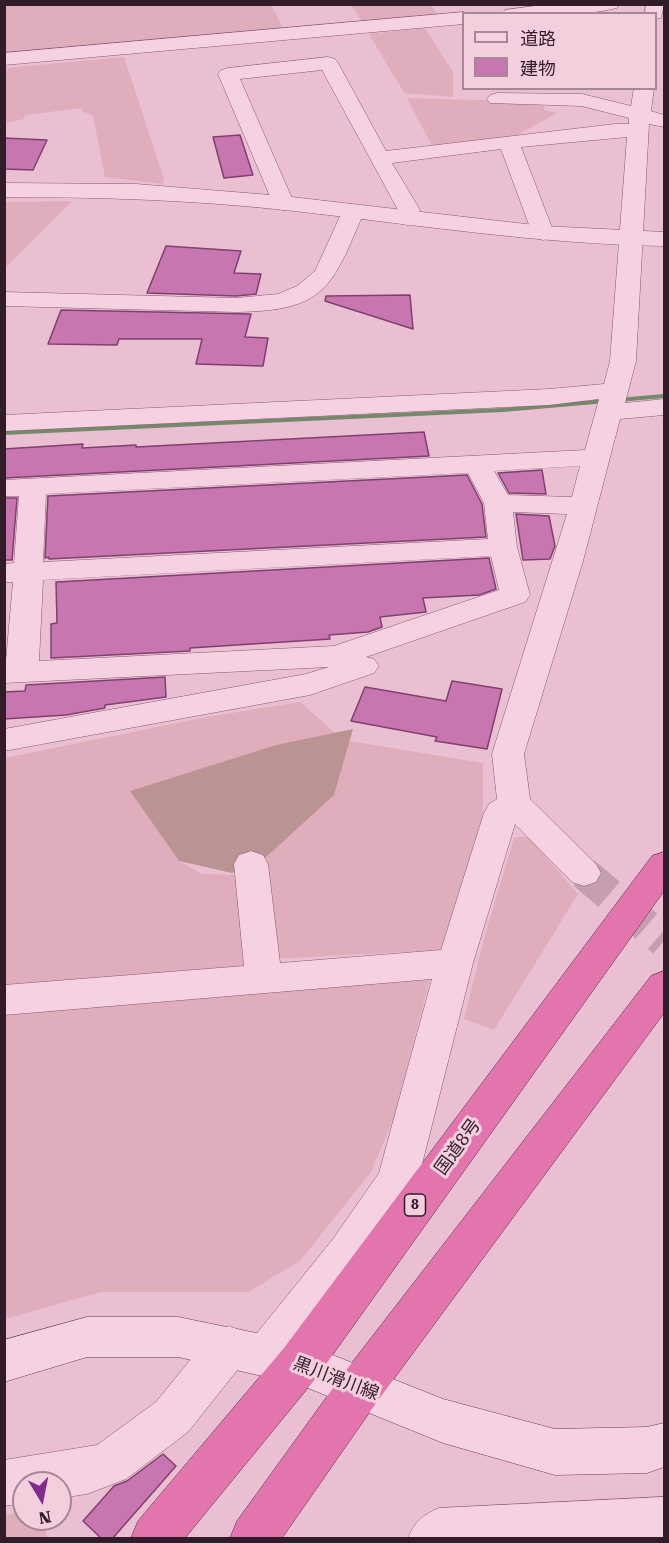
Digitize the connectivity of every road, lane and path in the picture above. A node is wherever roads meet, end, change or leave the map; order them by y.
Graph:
1 (610, 4) edge
2 (532, 12) edge
3 (462, 18) edge
4 (4, 60) edge
5 (644, 90) edge
6 (496, 99) dead end
7 (664, 121) edge
8 (640, 123) junction
9 (509, 142) junction
10 (379, 158) junction
11 (4, 190) edge
12 (283, 203) junction
13 (353, 212) junction
14 (407, 218) junction
15 (543, 233) junction
16 (631, 237) junction
17 (664, 238) edge
18 (4, 299) edge
19 (613, 401) junction
20 (664, 407) edge
21 (4, 423) edge
22 (597, 457) junction
23 (477, 464) junction
24 (19, 488) edge
25 (498, 503) junction
26 (583, 506) junction
27 (503, 547) junction
28 (16, 573) edge
29 (530, 612) dead end
30 (14, 673) edge
31 (4, 740) edge
32 (514, 803) junction
33 (251, 864) dead end
34 (664, 864) edge
35 (584, 873) tunnel mouth
36 (456, 963) junction
37 (264, 979) junction
38 (664, 987) edge
39 (4, 1000) edge
40 (265, 1355) junction
41 (4, 1361) edge
42 (360, 1388) junction
43 (664, 1445) edge
44 (4, 1483) edge
45 (664, 1521) edge
46 (155, 1539) edge
47 (254, 1539) edge
48 (432, 1539) edge

1 - 2 street
3 - 4 street
5 - 8 street
6 - 8 street
7 - 8 street
8 - 9 street
8 - 16 street
9 - 10 street
9 - 15 street
10 - 12 street
10 - 14 street
11 - 12 street
12 - 13 street
13 - 14 street
13 - 18 street
14 - 15 street
15 - 16 street
16 - 17 street
16 - 19 street
19 - 20 street
19 - 21 street
19 - 22 street
22 - 23 street
22 - 26 street
23 - 24 street
23 - 25 street
24 - 28 street
25 - 26 street
25 - 27 street
26 - 32 street
27 - 28 street
27 - 30 street
28 - 30 street
29 - 31 street
32 - 35 street
32 - 36 street
33 - 37 street
34 - 40 highway, 国道8号 / 8
36 - 37 street
36 - 40 street
37 - 39 street
38 - 42 highway
40 - 41 street, 黒川滑川線
40 - 42 street, 黒川滑川線
40 - 44 street
40 - 46 highway, 国道8号 / 8
42 - 43 street, 黒川滑川線
42 - 47 highway
45 - 48 street

